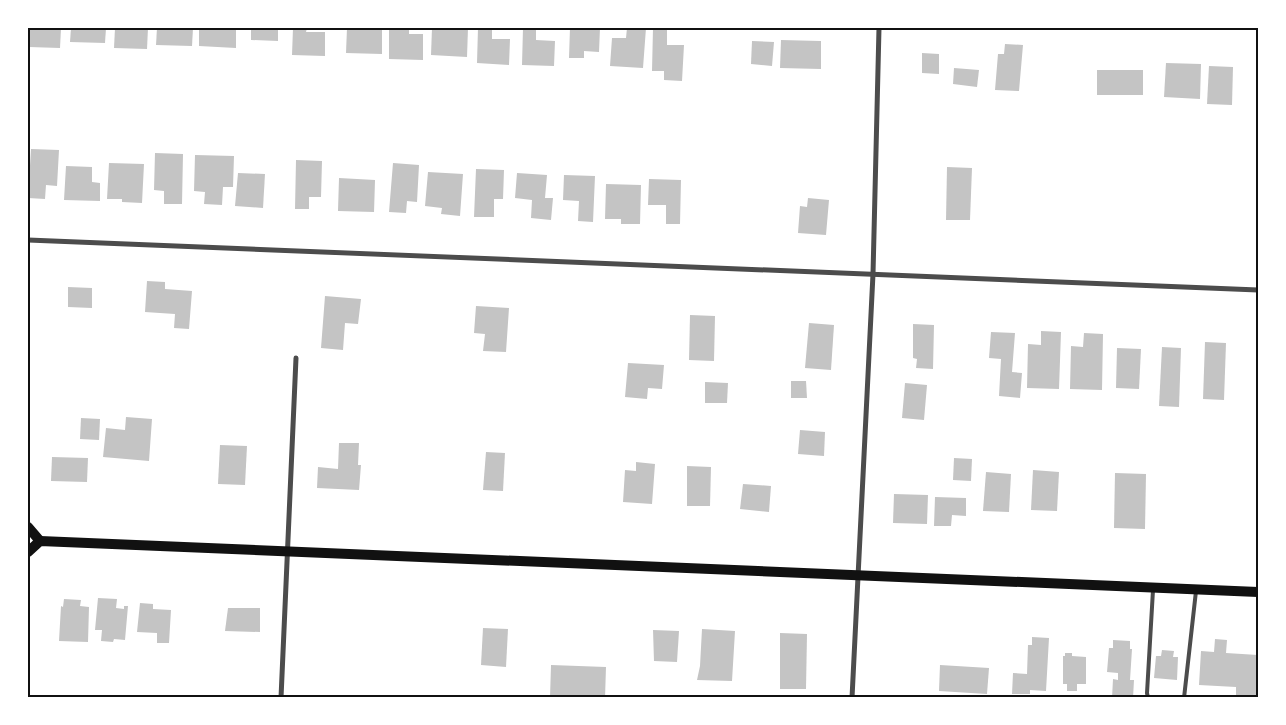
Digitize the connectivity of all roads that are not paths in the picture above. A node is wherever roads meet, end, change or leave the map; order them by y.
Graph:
1 (879, 28) edge
2 (28, 240) edge
3 (873, 274) junction
4 (1258, 290) edge
5 (296, 358) dead end
6 (28, 527) edge
7 (40, 541) junction
8 (287, 551) junction
9 (28, 552) edge
10 (859, 575) junction
11 (1153, 588) junction
12 (1196, 589) junction
13 (1258, 592) edge
14 (281, 698) edge
15 (852, 698) edge
16 (1148, 698) edge
17 (1184, 698) edge

1 - 3 street
2 - 3 street
3 - 4 street
3 - 10 street
5 - 8 street
6 - 7 main road
7 - 8 main road
7 - 9 main road
8 - 10 main road
8 - 14 street
10 - 11 main road
10 - 15 street
11 - 12 main road
11 - 16 lane
12 - 13 main road
12 - 17 lane

